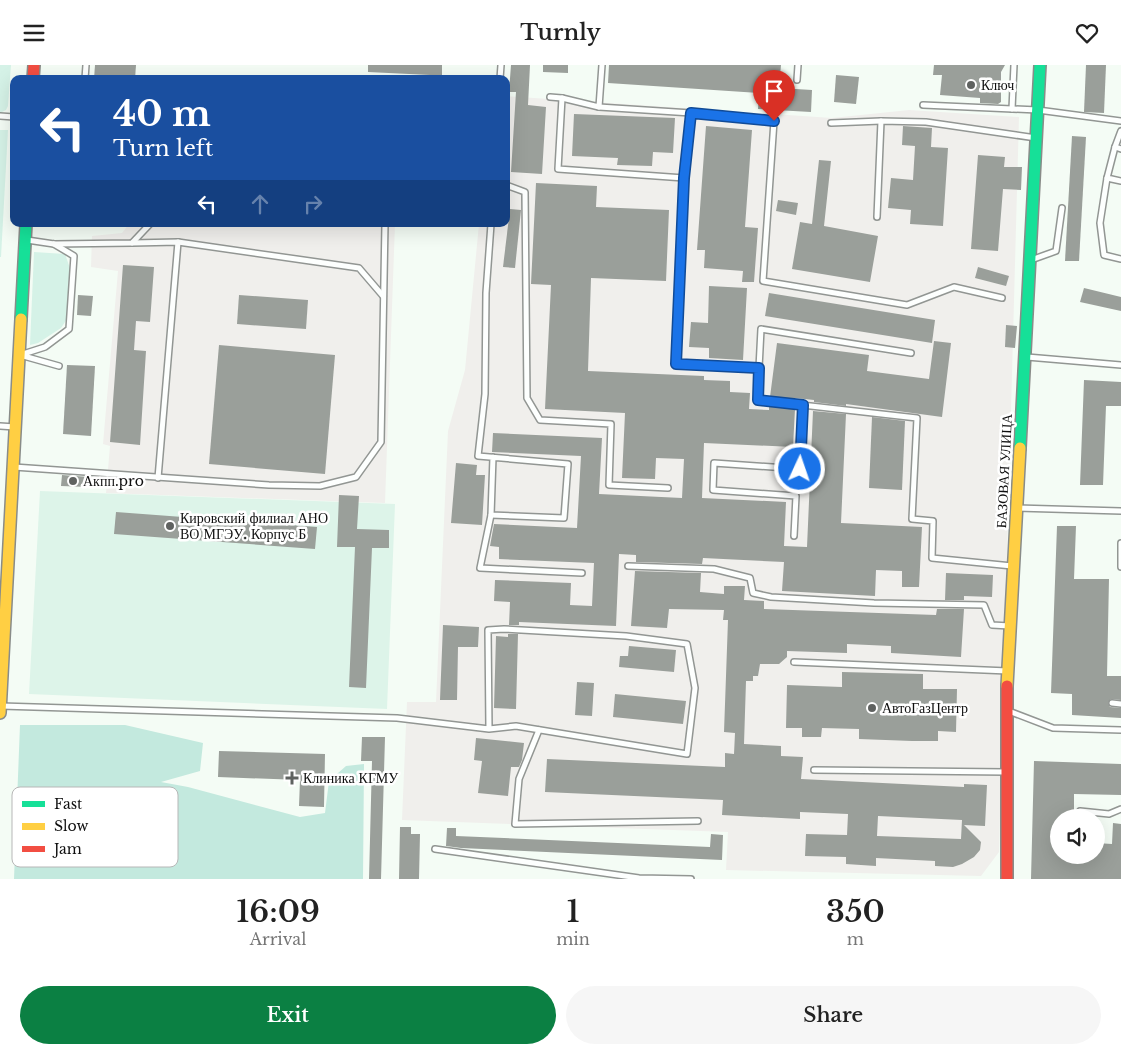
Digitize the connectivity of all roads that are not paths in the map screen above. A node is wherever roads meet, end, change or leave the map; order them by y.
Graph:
1 (602, 65) edge
2 (798, 65) edge
3 (1014, 65) edge
4 (1040, 65) edge
5 (797, 80) dead end
6 (550, 97) dead end
7 (562, 98) junction
8 (923, 105) dead end
9 (599, 107) junction
10 (1012, 109) junction
11 (1038, 111) junction
12 (691, 113) junction
13 (882, 121) junction
14 (1121, 121) edge
15 (831, 123) dead end
16 (1121, 131) edge
17 (1036, 138) junction
18 (1118, 148) edge
19 (684, 178) junction
20 (1107, 178) junction
21 (1121, 181) edge
22 (510, 187) edge
23 (1062, 209) dead end
24 (877, 217) dead end
25 (26, 227) edge
26 (147, 227) edge
27 (385, 227) edge
28 (490, 227) edge
29 (25, 240) junction
30 (178, 241) junction
31 (132, 243) junction
32 (54, 244) junction
33 (1121, 259) edge
34 (1030, 260) junction
35 (383, 297) junction
36 (1002, 299) dead end
37 (911, 353) dead end
38 (20, 355) junction
39 (1025, 357) junction
40 (59, 365) dead end
41 (1121, 365) edge
42 (759, 368) junction
43 (803, 405) junction
44 (0, 426) edge
45 (15, 427) junction
46 (493, 457) junction
47 (13, 467) junction
48 (158, 478) junction
49 (668, 488) dead end
50 (1017, 508) junction
51 (1121, 511) edge
52 (491, 515) junction
53 (794, 536) dead end
54 (1121, 543) edge
55 (628, 566) dead end
56 (1014, 566) junction
57 (1121, 567) edge
58 (582, 573) dead end
59 (1011, 626) junction
60 (1, 662) edge
61 (794, 662) dead end
62 (1008, 671) junction
63 (1112, 703) dead end
64 (1121, 704) edge
65 (0, 706) edge
66 (1006, 710) junction
67 (0, 713) edge
68 (489, 729) junction
69 (539, 730) junction
70 (1121, 730) edge
71 (814, 770) dead end
72 (1006, 771) junction
73 (1121, 809) edge
74 (1105, 814) edge
75 (698, 821) dead end
76 (435, 849) dead end
77 (691, 879) edge
78 (1007, 879) edge

1 - 9 lane
2 - 5 lane
3 - 10 lane
4 - 11 street, БАЗОВАЯ УЛИЦА
6 - 7 lane
7 - 9 lane
7 - 19 lane
8 - 10 lane
9 - 12 lane
10 - 11 lane
11 - 14 lane
11 - 17 street, БАЗОВАЯ УЛИЦА
12 - 19 lane
12 - 36 lane
13 - 15 lane
13 - 17 lane
13 - 24 lane
16 - 18 lane
17 - 34 street, БАЗОВАЯ УЛИЦА
18 - 20 lane
19 - 42 lane
20 - 21 lane
20 - 33 lane
22 - 49 lane
23 - 34 lane
25 - 29 street
26 - 31 lane
27 - 35 lane
28 - 46 lane
29 - 32 lane
29 - 38 street
30 - 31 lane
30 - 35 lane
30 - 48 lane
31 - 32 lane
32 - 38 lane
34 - 39 street, БАЗОВАЯ УЛИЦА
35 - 48 lane
37 - 42 lane
38 - 40 lane
38 - 45 street
39 - 41 lane
39 - 50 street, БАЗОВАЯ УЛИЦА
42 - 43 lane
43 - 53 lane
43 - 56 lane
44 - 45 lane
45 - 47 street
46 - 52 lane
46 - 52 lane
47 - 48 lane
47 - 60 street
50 - 51 lane
50 - 56 street, БАЗОВАЯ УЛИЦА
52 - 58 lane
54 - 57 lane
55 - 59 lane
56 - 59 street, БАЗОВАЯ УЛИЦА
59 - 62 street, БАЗОВАЯ УЛИЦА
60 - 65 street
61 - 62 lane
62 - 66 street, БАЗОВАЯ УЛИЦА
63 - 64 lane
65 - 67 street
65 - 68 lane
66 - 70 lane
66 - 72 street, БАЗОВАЯ УЛИЦА
68 - 69 lane
68 - 69 lane
69 - 75 lane
71 - 72 lane
72 - 78 street, БАЗОВАЯ УЛИЦА
73 - 74 lane
76 - 77 lane

